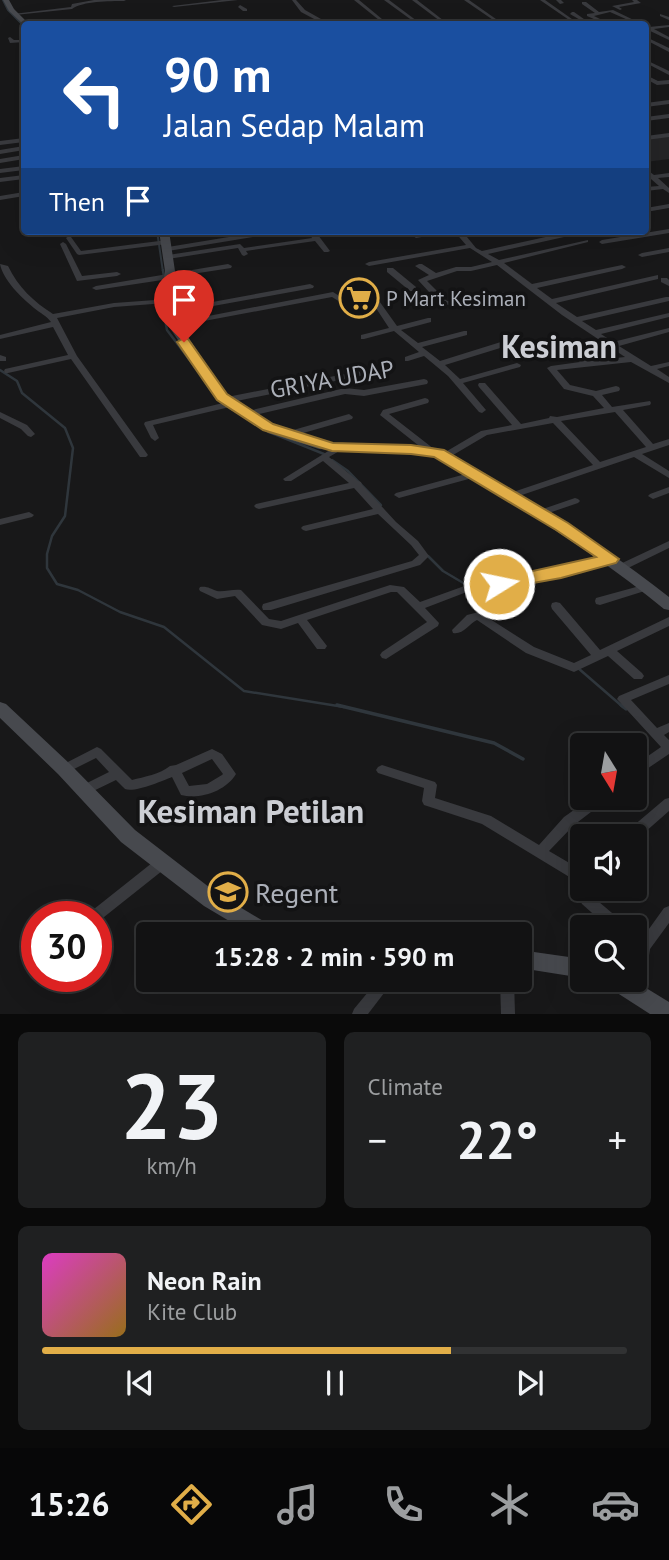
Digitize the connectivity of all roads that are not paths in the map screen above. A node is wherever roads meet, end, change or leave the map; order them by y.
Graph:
1 (6, 0) edge
2 (97, 0) edge
3 (124, 0) edge
4 (236, 0) edge
5 (294, 0) edge
6 (356, 0) edge
7 (386, 0) edge
8 (414, 0) edge
9 (466, 0) edge
10 (542, 0) edge
11 (634, 0) edge
12 (560, 3) edge
13 (584, 3) dead end
14 (62, 6) dead end
15 (174, 6) dead end
16 (620, 9) dead end
17 (189, 11) dead end
18 (13, 12) junction
19 (597, 12) junction
20 (662, 15) dead end
21 (400, 18) dead end
22 (669, 19) edge
23 (23, 21) edge
24 (318, 21) edge
25 (382, 21) edge
26 (404, 21) edge
27 (415, 21) edge
28 (442, 21) edge
29 (496, 21) edge
30 (573, 21) edge
31 (589, 21) edge
32 (633, 21) edge
33 (669, 26) edge
34 (649, 28) edge
35 (649, 29) edge
36 (10, 38) dead end
37 (669, 39) edge
38 (649, 40) edge
39 (21, 41) edge
40 (669, 50) edge
41 (649, 63) edge
42 (669, 73) edge
43 (649, 81) edge
44 (649, 81) edge
45 (669, 82) edge
46 (657, 83) dead end
47 (669, 102) edge
48 (649, 105) edge
49 (669, 116) edge
50 (649, 119) edge
51 (669, 135) edge
52 (649, 138) edge
53 (21, 140) edge
54 (0, 143) edge
55 (21, 148) edge
56 (0, 152) edge
57 (21, 157) edge
58 (0, 160) edge
59 (21, 168) edge
60 (0, 171) edge
61 (669, 175) edge
62 (21, 177) edge
63 (649, 178) edge
64 (0, 180) edge
65 (666, 189) edge
66 (21, 194) edge
67 (0, 198) edge
68 (669, 206) edge
69 (649, 209) edge
70 (669, 231) edge
71 (649, 234) edge
72 (243, 235) edge
73 (314, 235) edge
74 (422, 235) edge
75 (461, 235) edge
76 (564, 235) edge
77 (645, 235) edge
78 (416, 236) dead end
79 (317, 239) junction
80 (586, 241) dead end
81 (602, 242) dead end
82 (164, 244) edge
83 (471, 246) junction
84 (669, 250) edge
85 (327, 251) dead end
86 (481, 253) junction
87 (642, 255) dead end
88 (544, 257) dead end
89 (369, 264) dead end
90 (419, 265) dead end
91 (501, 265) junction
92 (0, 266) edge
93 (228, 266) dead end
94 (622, 267) dead end
95 (390, 270) dead end
96 (117, 274) dead end
97 (434, 275) junction
98 (167, 277) junction
99 (655, 277) dead end
100 (310, 286) dead end
101 (427, 286) junction
102 (530, 287) junction
103 (96, 288) dead end
104 (413, 289) junction
105 (401, 292) dead end
106 (666, 299) dead end
107 (512, 301) dead end
108 (550, 302) junction
109 (166, 308) junction
110 (669, 315) edge
111 (428, 320) dead end
112 (576, 320) junction
113 (53, 321) junction
114 (393, 328) junction
115 (669, 330) edge
116 (464, 333) dead end
117 (594, 333) junction
118 (0, 337) edge
119 (364, 337) dead end
120 (507, 343) dead end
121 (612, 345) junction
122 (416, 346) junction
123 (565, 348) dead end
124 (425, 353) junction
125 (73, 355) junction
126 (408, 359) dead end
127 (633, 359) junction
128 (439, 363) junction
129 (586, 363) junction
130 (669, 364) edge
131 (517, 365) dead end
132 (391, 367) dead end
133 (649, 369) junction
134 (8, 371) dead end
135 (669, 380) edge
136 (424, 382) dead end
137 (458, 382) junction
138 (482, 385) dead end
139 (616, 389) dead end
140 (596, 394) junction
141 (425, 401) dead end
142 (229, 403) junction
143 (647, 403) dead end
144 (613, 408) junction
145 (482, 410) dead end
146 (247, 414) junction
147 (0, 415) edge
148 (349, 417) dead end
149 (552, 418) junction
150 (518, 426) junction
151 (31, 435) dead end
152 (286, 435) junction
153 (155, 438) dead end
154 (669, 442) edge
155 (651, 447) junction
156 (431, 451) junction
157 (635, 453) junction
158 (329, 454) junction
159 (143, 455) dead end
160 (445, 456) junction
161 (598, 464) junction
162 (473, 475) junction
163 (669, 475) edge
164 (288, 480) dead end
165 (358, 484) junction
166 (669, 490) edge
167 (399, 495) dead end
168 (510, 496) junction
169 (653, 496) dead end
170 (575, 501) dead end
171 (259, 506) dead end
172 (380, 510) junction
173 (540, 513) junction
174 (29, 515) dead end
175 (0, 522) edge
176 (306, 528) dead end
177 (669, 544) edge
178 (616, 563) junction
179 (647, 587) junction
180 (204, 589) dead end
181 (600, 601) dead end
182 (669, 605) edge
183 (556, 606) dead end
184 (267, 607) dead end
185 (418, 607) junction
186 (301, 620) junction
187 (669, 621) edge
188 (457, 630) dead end
189 (321, 646) dead end
190 (604, 652) junction
191 (386, 655) dead end
192 (638, 676) dead end
193 (669, 679) edge
194 (1, 711) edge
195 (669, 727) edge
196 (655, 734) junction
197 (668, 748) edge
198 (648, 763) edge
199 (64, 769) junction
200 (174, 769) dead end
201 (382, 770) dead end
202 (117, 774) junction
203 (85, 790) junction
204 (669, 803) edge
205 (584, 810) edge
206 (645, 824) edge
207 (540, 852) junction
208 (162, 863) junction
209 (570, 871) edge
210 (588, 901) edge
211 (112, 903) edge
212 (669, 912) edge
213 (605, 915) edge
214 (247, 922) edge
215 (647, 935) edge
216 (532, 962) edge
217 (570, 967) edge
218 (377, 992) edge
219 (507, 992) edge
220 (633, 992) edge
221 (636, 994) joint
222 (359, 1014) edge
223 (508, 1014) edge
224 (669, 1014) edge

1 - 18 street
2 - 3 street
2 - 18 street
4 - 15 street
4 - 17 street
5 - 24 street
6 - 25 street
7 - 27 street
8 - 28 street
9 - 29 street
10 - 30 street
11 - 16 street
12 - 31 street
13 - 19 street
14 - 18 street
18 - 23 street
19 - 31 street
19 - 32 street
20 - 22 street
21 - 26 street
33 - 34 street
35 - 37 street
36 - 39 street
38 - 40 street
41 - 42 street
43 - 45 street
44 - 46 street
47 - 48 street
49 - 50 street
51 - 52 street
53 - 54 street
55 - 56 street
57 - 58 street
59 - 60 street
61 - 63 street
62 - 64 street
63 - 65 street
66 - 67 street
68 - 69 street
70 - 71 street
72 - 82 street
73 - 79 street
74 - 78 street
75 - 83 street
76 - 86 street
77 - 81 street
79 - 82 street
79 - 85 street
80 - 91 street
82 - 96 street
82 - 98 street
83 - 86 street
83 - 89 street
84 - 87 street
86 - 91 street
88 - 91 street
90 - 97 street
91 - 97 street
91 - 102 street
92 - 113 street
93 - 98 street
94 - 102 street
95 - 104 street
97 - 101 street
98 - 103 street
98 - 109 street
99 - 108 street
100 - 109 street
101 - 104 street
101 - 107 street
102 - 108 street
104 - 105 street
106 - 112 street
108 - 112 street
109 - 113 street
109 - 114 street
109 - 142 street
110 - 117 street
111 - 114 street
112 - 117 street
113 - 118 street
113 - 125 street
114 - 119 street
114 - 122 street
115 - 121 street
116 - 122 street
117 - 121 street
120 - 128 street
121 - 127 street
122 - 124 street
123 - 129 street
124 - 126 street
124 - 128 street
125 - 134 street
125 - 159 street
127 - 129 street
127 - 133 street
128 - 137 street
129 - 140 street
130 - 133 street
131 - 137 street
132 - 142 street
133 - 135 street
136 - 146 street, GRIYA UDAP
137 - 145 street
138 - 150 street
139 - 140 street
140 - 144 street
141 - 156 street
142 - 146 street
142 - 153 street
143 - 144 street
144 - 149 street
144 - 155 street
146 - 152 street
147 - 151 street
148 - 152 street
149 - 150 street
149 - 161 street
150 - 160 street
152 - 158 street
154 - 155 street
155 - 157 street
156 - 158 street
156 - 160 street
157 - 161 street
157 - 163 street
158 - 164 street
158 - 165 street
160 - 162 street
161 - 168 street
162 - 167 street
162 - 168 street
165 - 171 street
165 - 172 street
166 - 169 street
168 - 173 street
170 - 173 street
172 - 176 street
172 - 184 street
173 - 178 street
174 - 175 street
177 - 178 street
178 - 179 street
178 - 185 street
179 - 181 street
179 - 182 street
180 - 186 street
183 - 190 street
185 - 186 street
185 - 191 street
186 - 189 street
187 - 190 street
188 - 190 street
190 - 192 street
193 - 196 street
194 - 199 street
195 - 196 street
196 - 197 street
197 - 198 street
199 - 202 street
199 - 203 street
200 - 202 street
201 - 207 street
202 - 203 street
203 - 208 street
204 - 206 street
205 - 207 street
207 - 209 street
208 - 211 street
208 - 214 street
210 - 213 street
212 - 215 street
216 - 217 street
218 - 222 street
219 - 223 street
220 - 221 street
221 - 224 street

